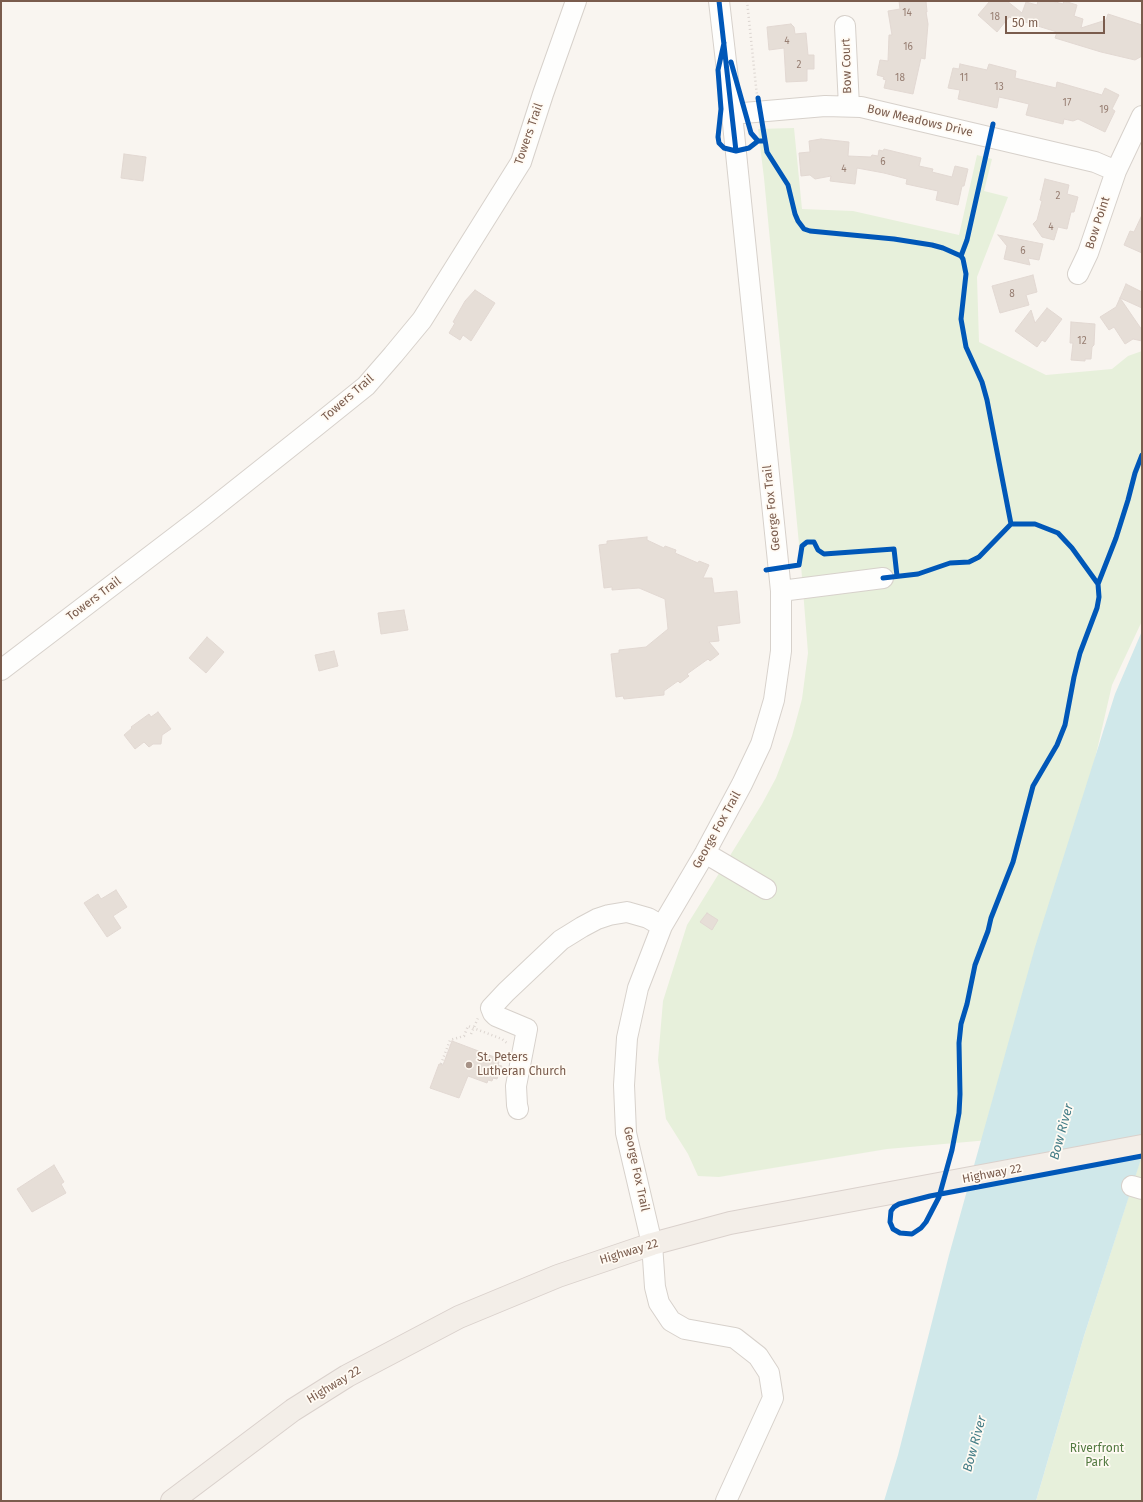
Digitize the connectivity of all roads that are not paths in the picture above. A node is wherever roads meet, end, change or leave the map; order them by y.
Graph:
1 (576, 1) edge
2 (719, 1) edge
3 (846, 26) dead end
4 (849, 106) junction
5 (732, 114) junction
6 (1142, 116) edge
7 (1116, 171) junction
8 (1078, 274) dead end
9 (883, 578) dead end
10 (781, 591) junction
11 (1, 670) edge
12 (705, 853) junction
13 (766, 889) dead end
14 (662, 926) junction
15 (518, 1109) dead end
16 (1142, 1146) edge
17 (652, 1244) junction
18 (172, 1501) edge
19 (726, 1501) edge

1 - 11 street, Towers Trail
2 - 5 street, George Fox Trail
3 - 4 street, Bow Court
4 - 5 street, Bow Meadows Drive
4 - 7 street, Bow Meadows Drive
5 - 10 street, George Fox Trail
6 - 7 street
7 - 8 street, Bow Point
9 - 10 street
10 - 12 street, George Fox Trail
12 - 13 street
12 - 14 street, George Fox Trail
14 - 15 street
14 - 17 street, George Fox Trail
16 - 17 main road, Highway 22
17 - 18 main road, Highway 22
17 - 19 street, George Fox Trail

